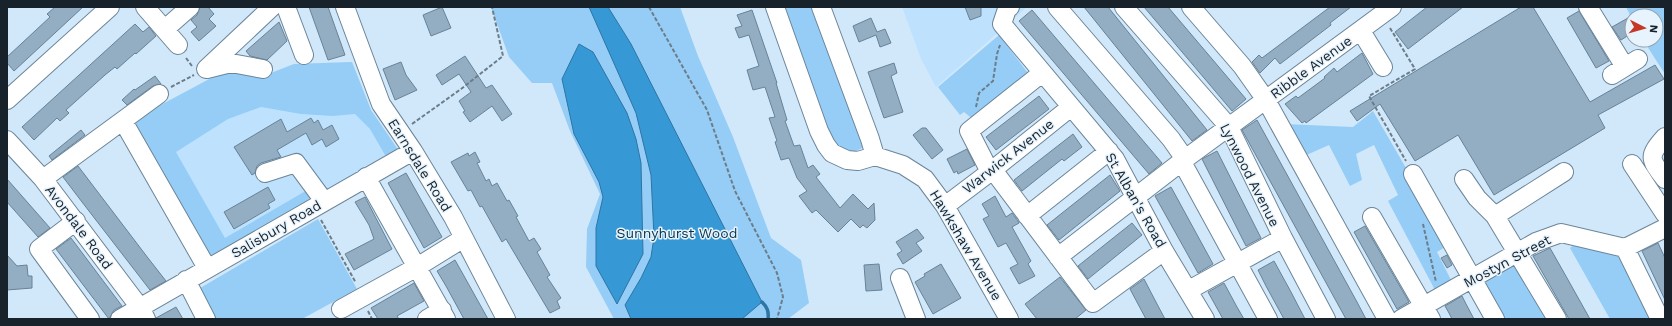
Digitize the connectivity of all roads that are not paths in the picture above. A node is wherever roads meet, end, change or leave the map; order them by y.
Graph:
1 (110, 7) edge
2 (145, 7) edge
3 (190, 7) edge
4 (272, 7) edge
5 (286, 7) edge
6 (346, 7) edge
7 (775, 7) edge
8 (821, 7) edge
9 (1010, 7) edge
10 (1057, 7) edge
11 (1124, 7) edge
12 (1192, 7) edge
13 (1588, 7) edge
14 (1387, 11) edge
15 (165, 29) junction
16 (1361, 31) junction
17 (178, 45) road end
18 (304, 56) dead end
19 (1383, 67) dead end
20 (1625, 67) dead end
21 (263, 69) dead end
22 (1042, 73) junction
23 (159, 94) road end
24 (7, 100) edge
25 (1266, 100) junction
26 (1071, 107) junction
27 (123, 121) junction
28 (1229, 127) junction
29 (1665, 137) edge
30 (7, 140) edge
31 (413, 151) junction
32 (1109, 151) junction
33 (875, 156) junction
34 (1183, 161) junction
35 (1632, 164) dead end
36 (991, 171) junction
37 (1564, 172) dead end
38 (265, 173) dead end
39 (1413, 174) road end
40 (366, 177) junction
41 (1464, 178) dead end
42 (43, 179) junction
43 (1665, 179) edge
44 (1135, 197) junction
45 (319, 204) junction
46 (945, 206) junction
47 (1027, 216) junction
48 (1495, 216) junction
49 (1372, 217) dead end
50 (76, 221) junction
51 (1664, 224) edge
52 (464, 238) junction
53 (1283, 238) junction
54 (1625, 248) junction
55 (1164, 250) junction
56 (1518, 253) junction
57 (1058, 257) junction
58 (1238, 264) junction
59 (417, 266) junction
60 (207, 268) junction
61 (900, 278) dead end
62 (1472, 278) junction
63 (186, 280) junction
64 (1189, 290) junction
65 (341, 309) dead end
66 (1428, 313) edge
67 (143, 314) edge
68 (438, 316) edge
69 (90, 319) edge
70 (120, 319) edge
71 (206, 319) edge
72 (506, 319) edge
73 (916, 319) edge
74 (1009, 319) edge
75 (1205, 319) edge
76 (1268, 319) edge
77 (1326, 319) edge
78 (1387, 319) edge
79 (1401, 319) edge
80 (1495, 319) edge
81 (1557, 319) edge
82 (1660, 319) edge

1 - 24 street
2 - 15 street
3 - 15 street
4 - 21 street
5 - 18 street
6 - 31 street, Earnsdale Road
7 - 33 street
8 - 33 street
9 - 22 street, St Alban's Road
10 - 34 street
11 - 28 street, Lynwood Avenue
12 - 25 street
13 - 20 street
14 - 16 street, Ribble Avenue
15 - 17 street
16 - 19 street
16 - 25 street, Ribble Avenue
22 - 26 street, St Alban's Road
22 - 36 street
23 - 27 street
25 - 28 street, Ribble Avenue
25 - 78 street
26 - 32 street, St Alban's Road
26 - 36 street, Warwick Avenue
27 - 42 street
27 - 60 street
28 - 34 street, Ribble Avenue
28 - 53 street, Lynwood Avenue
29 - 43 street
30 - 42 street, Avondale Road
31 - 40 street, Salisbury Road
31 - 52 street, Earnsdale Road
32 - 44 street, St Alban's Road
32 - 47 street
33 - 46 street, Hawkshaw Avenue
34 - 44 street, Ribble Avenue
34 - 58 street
35 - 51 street
36 - 46 street, Warwick Avenue
36 - 47 street
37 - 48 street
38 - 45 street
39 - 62 street
40 - 45 street, Salisbury Road
40 - 59 street
41 - 48 street
42 - 50 street, Avondale Road
44 - 55 street, St Alban's Road
44 - 57 street, Ribble Avenue
45 - 60 street, Salisbury Road
46 - 74 street, Hawkshaw Avenue
47 - 57 street
48 - 56 street
49 - 66 street
50 - 67 street, Avondale Road
50 - 69 street
51 - 54 street
52 - 59 street
52 - 72 street, Earnsdale Road
53 - 58 street
53 - 77 street, Lynwood Avenue
54 - 56 street, Mostyn Street
54 - 82 street
55 - 57 street
55 - 64 street, St Alban's Road
56 - 62 street, Mostyn Street
56 - 81 street
58 - 64 street
58 - 76 street
59 - 65 street
59 - 68 street
60 - 63 street, Salisbury Road
61 - 73 street
62 - 66 street, Mostyn Street
62 - 80 street
63 - 67 street, Salisbury Road
63 - 71 street
64 - 75 street, St Alban's Road
66 - 79 street, Mostyn Street
67 - 70 street, Salisbury Road

